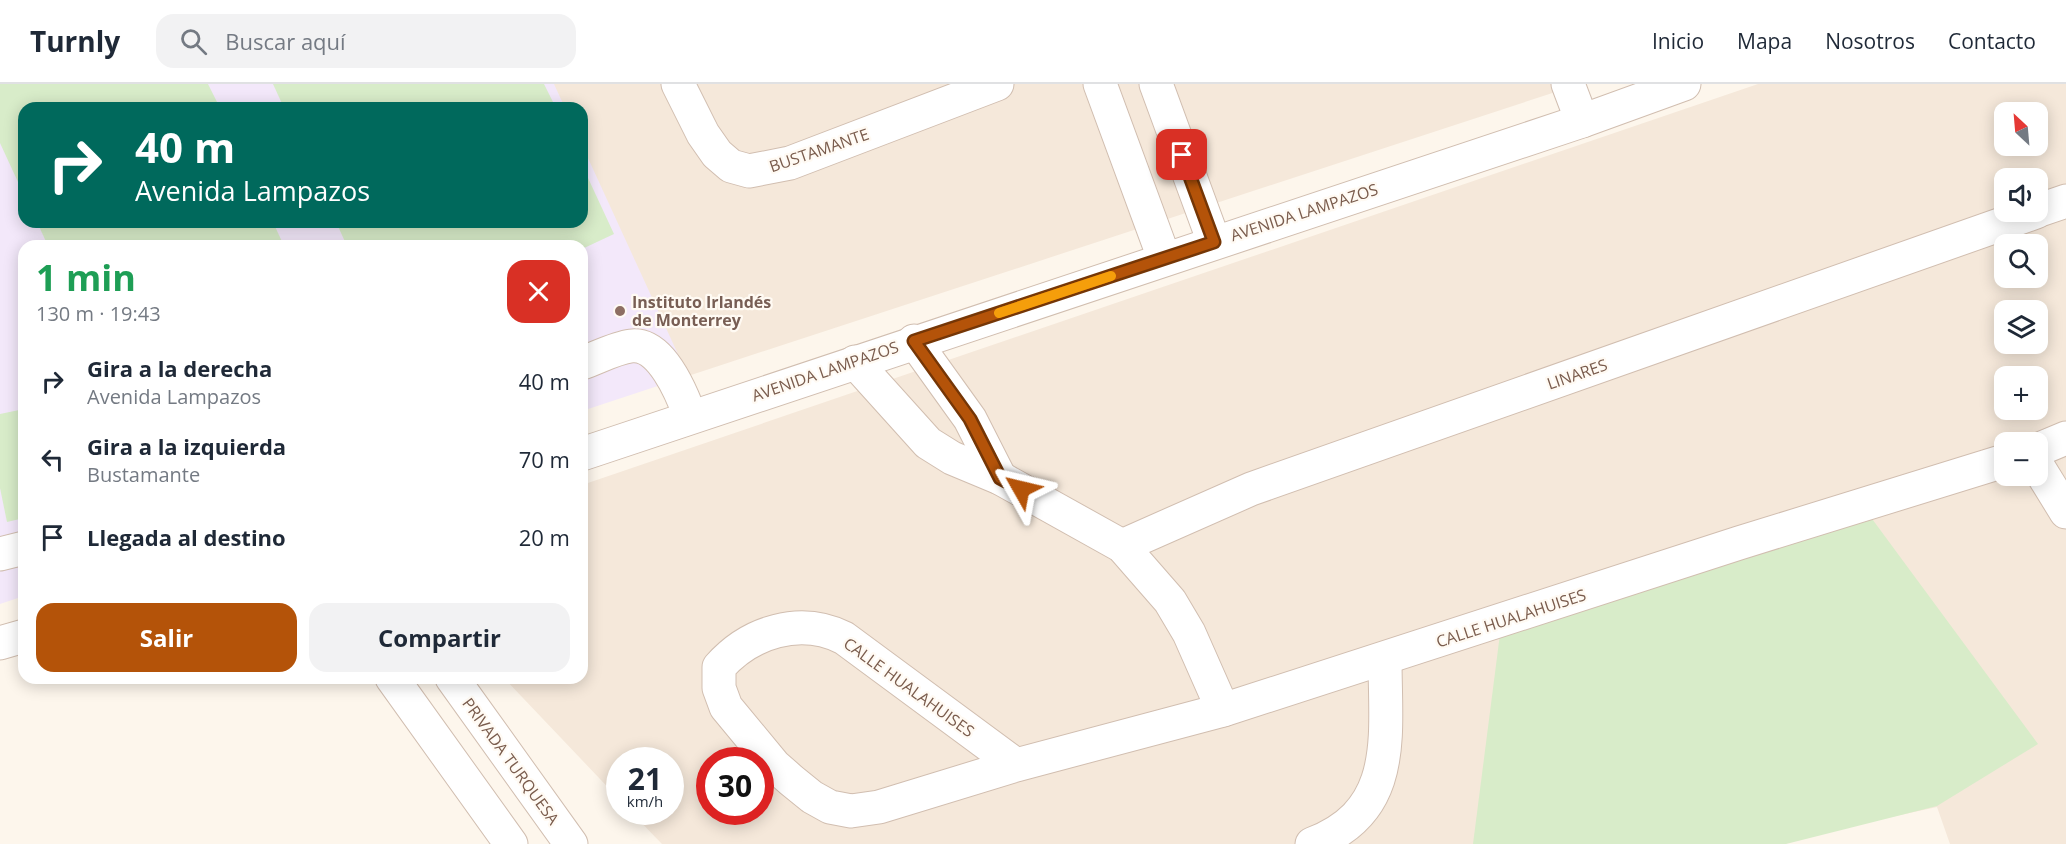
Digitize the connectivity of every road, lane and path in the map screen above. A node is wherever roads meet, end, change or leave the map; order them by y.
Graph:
1 (678, 84) edge
2 (997, 84) edge
3 (1100, 84) edge
4 (1156, 84) edge
5 (1569, 84) edge
6 (1684, 84) edge
7 (1582, 121) junction
8 (2066, 201) edge
9 (2048, 207) edge
10 (2005, 222) edge
11 (1214, 242) junction
12 (1164, 258) junction
13 (914, 341) junction
14 (588, 361) edge
15 (855, 362) junction
16 (690, 416) junction
17 (2066, 438) edge
18 (2048, 445) edge
19 (588, 452) edge
20 (1994, 464) edge
21 (1000, 478) junction
22 (2048, 483) edge
23 (2066, 512) edge
24 (1122, 546) junction
25 (18, 550) edge
26 (0, 554) edge
27 (18, 638) edge
28 (0, 643) edge
29 (1385, 659) junction
30 (396, 684) edge
31 (456, 684) edge
32 (1222, 710) junction
33 (1016, 765) junction
34 (520, 773) junction
35 (479, 799) junction
36 (511, 844) edge
37 (571, 844) edge
38 (1312, 844) edge

1 - 2 street, BUSTAMANTE
3 - 12 street
4 - 11 street
5 - 7 street
6 - 7 street, AVENIDA LAMPAZOS
7 - 11 street, AVENIDA LAMPAZOS
8 - 9 street, LINARES
10 - 24 street, LINARES
11 - 12 street, AVENIDA LAMPAZOS
12 - 13 street, AVENIDA LAMPAZOS
13 - 15 street, AVENIDA LAMPAZOS
13 - 21 street
14 - 16 street
15 - 16 street, AVENIDA LAMPAZOS
15 - 21 street
16 - 19 street, AVENIDA LAMPAZOS
17 - 18 street
20 - 29 street, CALLE HUALAHUISES
21 - 24 street
22 - 23 street
24 - 32 street
25 - 26 street
27 - 28 street
29 - 32 street, CALLE HUALAHUISES
29 - 38 street
30 - 35 street
31 - 34 street, PRIVADA TURQUESA
32 - 33 street, CALLE HUALAHUISES
33 - 33 street, CALLE HUALAHUISES
34 - 35 street
34 - 37 street, PRIVADA TURQUESA
35 - 36 street

